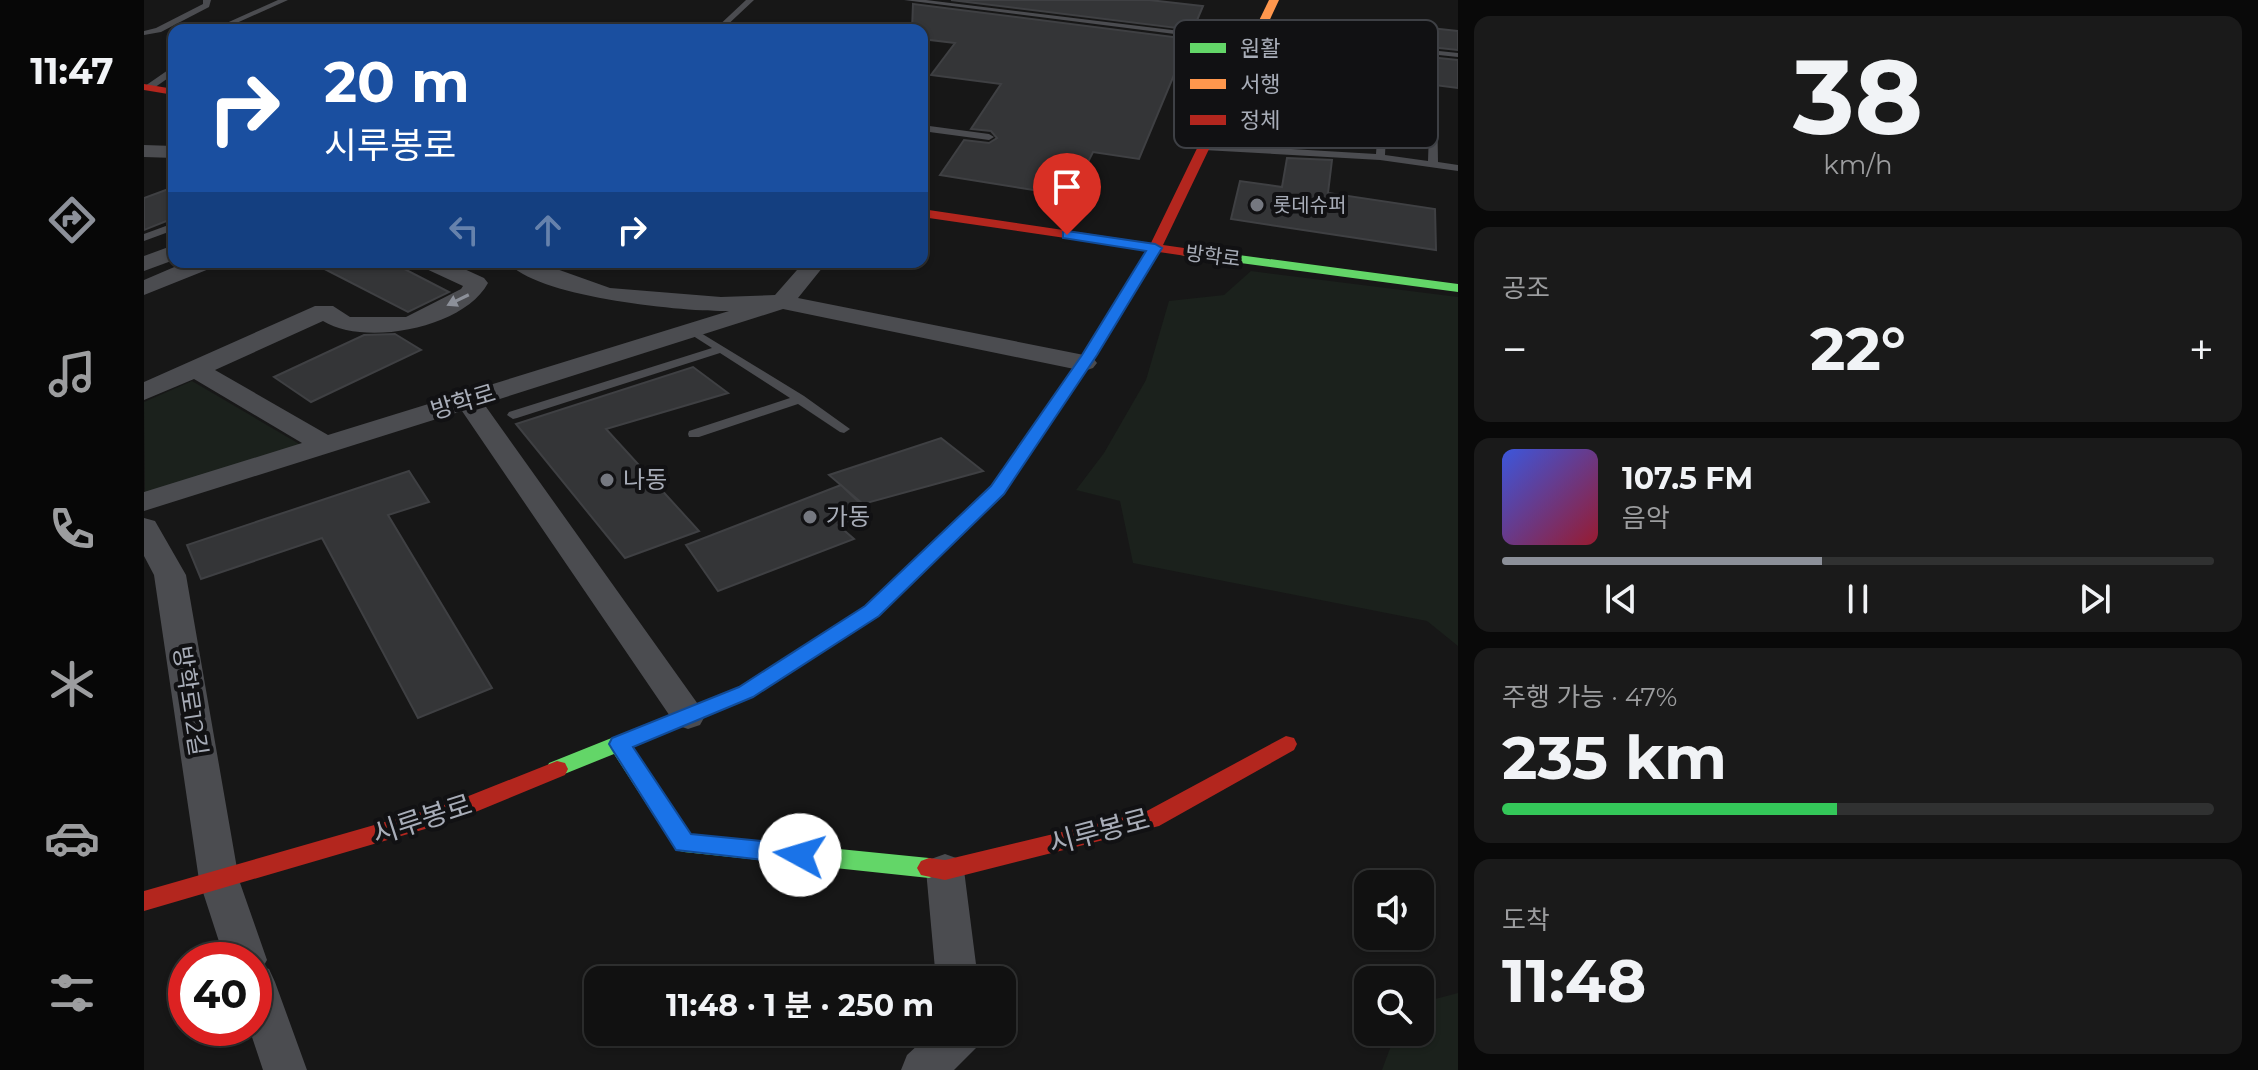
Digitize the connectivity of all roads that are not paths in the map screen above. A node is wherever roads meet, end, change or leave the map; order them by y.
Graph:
1 (207, 0) edge
2 (284, 0) edge
3 (750, 0) edge
4 (908, 0) edge
5 (1274, 0) edge
6 (1265, 20) edge
7 (229, 24) edge
8 (724, 24) edge
9 (1174, 29) edge
10 (144, 33) edge
11 (1438, 53) edge
12 (1458, 55) edge
13 (168, 74) edge
14 (146, 88) edge
15 (168, 91) edge
16 (928, 129) edge
17 (989, 137) dead end
18 (1204, 148) edge
19 (1222, 148) edge
20 (1381, 148) edge
21 (1433, 148) edge
22 (144, 151) edge
23 (168, 152) edge
24 (1380, 157) junction
25 (1433, 165) junction
26 (1458, 168) edge
27 (928, 214) edge
28 (168, 228) edge
29 (144, 238) edge
30 (1155, 248) junction
31 (168, 254) edge
32 (144, 264) edge
33 (192, 268) edge
34 (443, 268) edge
35 (531, 268) edge
36 (811, 268) edge
37 (144, 288) edge
38 (1458, 288) edge
39 (782, 302) junction
40 (691, 330) junction
41 (721, 349) junction
42 (1084, 363) junction
43 (195, 369) junction
44 (144, 392) edge
45 (800, 399) junction
46 (468, 400) junction
47 (513, 415) dead end
48 (844, 429) dead end
49 (694, 434) dead end
50 (325, 445) junction
51 (144, 502) edge
52 (144, 528) edge
53 (688, 716) junction
54 (619, 744) junction
55 (1286, 744) dead end
56 (945, 870) junction
57 (219, 880) junction
58 (144, 901) edge
59 (240, 942) edge
60 (955, 966) edge
61 (272, 1033) edge
62 (948, 1046) edge
63 (285, 1070) edge
64 (923, 1070) edge

1 - 10 lane
2 - 7 lane
3 - 8 lane
4 - 9 lane
5 - 6 street, 시루봉로
11 - 12 lane
13 - 14 lane
14 - 15 street
16 - 17 lane
18 - 30 street, 시루봉로
19 - 24 lane
20 - 24 lane
21 - 25 lane
22 - 23 street
24 - 25 lane
25 - 26 lane
27 - 30 street, 방학로
28 - 29 lane
30 - 38 street, 방학로
30 - 42 street, 시루봉로
31 - 32 street
33 - 37 street
34 -> 43 street
35 - 39 street, 방학로
36 - 39 street
39 - 40 street, 방학로
39 - 42 street, 방학로
40 - 41 lane
40 - 46 street, 방학로
41 - 45 lane
41 - 47 lane
42 - 53 street, 시루봉로
43 - 44 street
43 - 50 street
45 - 48 lane
45 - 49 lane
46 - 50 street, 방학로
46 - 53 street
50 - 51 street, 방학로
52 - 57 street, 방학로12길
53 - 54 street, 시루봉로
54 - 56 street, 시루봉로
54 - 57 street, 시루봉로
55 - 56 street, 시루봉로
56 - 60 street
57 - 58 street, 시루봉로
57 - 59 street
61 - 63 street
62 - 64 street

